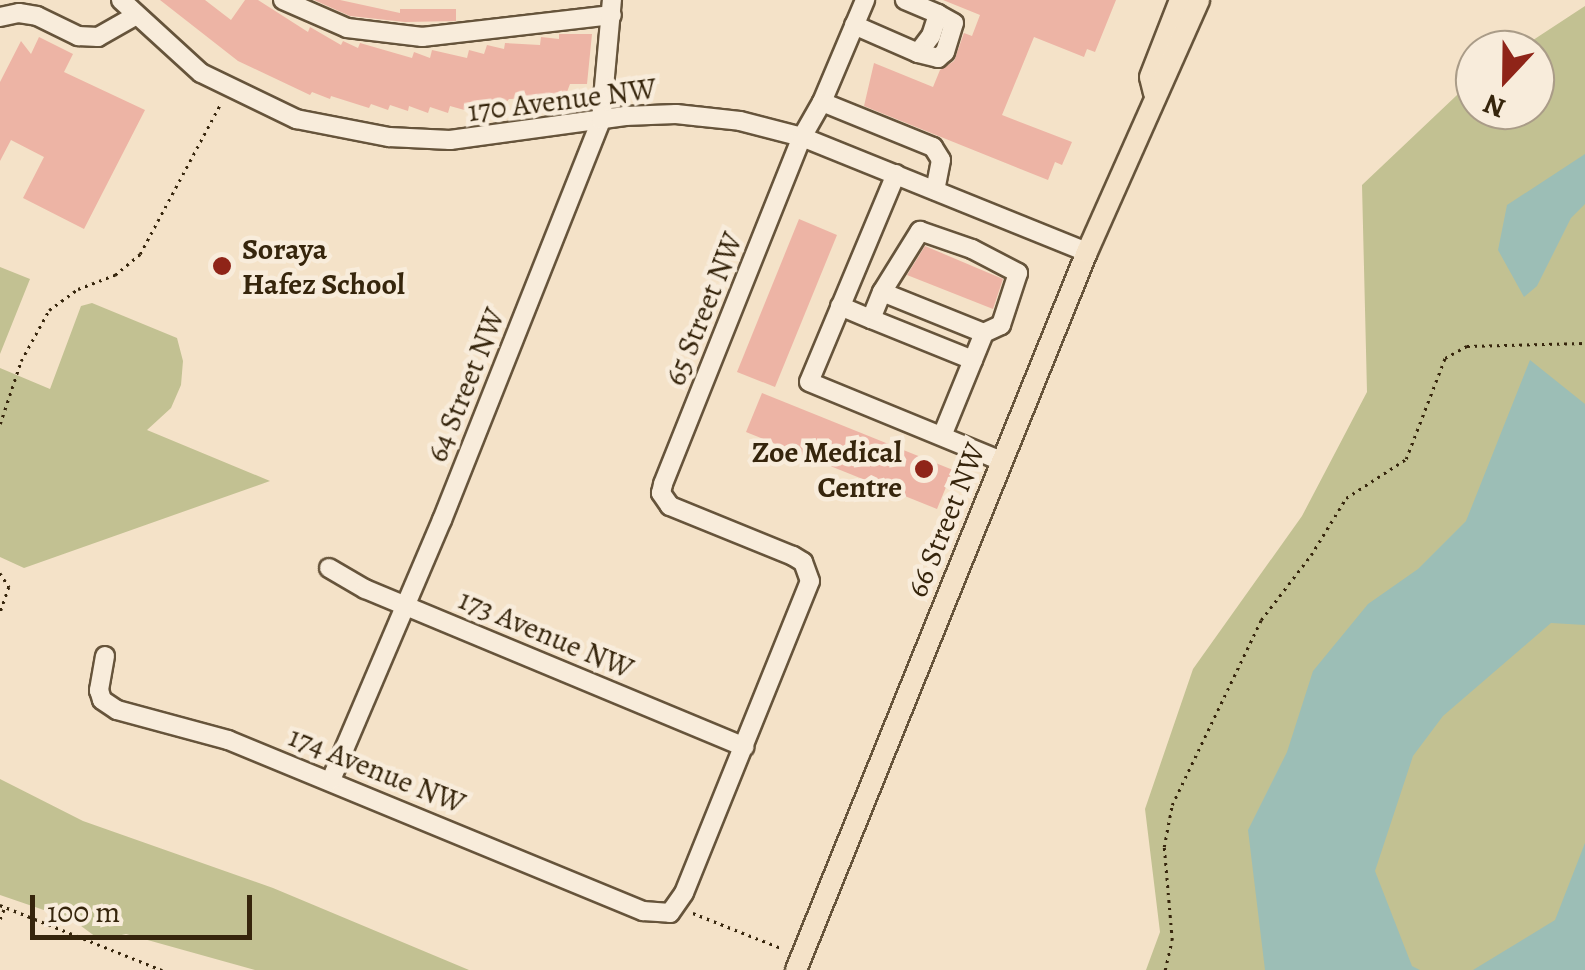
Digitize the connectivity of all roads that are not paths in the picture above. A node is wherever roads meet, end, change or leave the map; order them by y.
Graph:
1 (120, 0) edge
2 (283, 0) edge
3 (865, 0) edge
4 (905, 0) edge
5 (1180, 0) edge
6 (1200, 0) edge
7 (612, 8) edge
8 (135, 16) junction
9 (0, 17) edge
10 (854, 26) junction
11 (1154, 93) junction
12 (822, 102) junction
13 (601, 120) junction
14 (802, 138) junction
15 (896, 174) junction
16 (935, 190) junction
17 (1087, 252) junction
18 (882, 292) junction
19 (840, 306) junction
20 (871, 318) junction
21 (984, 333) junction
22 (973, 360) junction
23 (942, 436) junction
24 (1002, 460) junction
25 (329, 568) dead end
26 (403, 604) junction
27 (105, 656) dead end
28 (744, 747) junction
29 (330, 780) junction
30 (796, 970) edge

1 - 8 street, 170 Avenue NW
2 - 7 street
3 - 10 street, 65 Street NW
4 - 10 street
5 - 11 main road, 66 Street NW
6 - 11 main road, 66 Street NW
7 - 13 street, 64 Street NW
8 - 9 street
8 - 13 street, 170 Avenue NW
10 - 12 street, 65 Street NW
11 - 17 main road, 66 Street NW
12 - 14 street, 65 Street NW
12 - 16 street
13 - 14 street, 170 Avenue NW
13 - 26 street, 64 Street NW
14 - 15 street, 170 Avenue NW
14 - 28 street, 65 Street NW
15 - 16 street, 170 Avenue NW
15 - 19 street
16 - 17 street, 170 Avenue NW
17 - 24 main road, 66 Street NW
18 - 20 street
18 - 21 street
18 - 21 street
19 - 20 street
19 - 23 street
20 - 22 street
21 - 22 street
22 - 23 street
23 - 24 street
24 - 30 main road, 66 Street NW
25 - 26 street, 173 Avenue NW
26 - 28 street, 173 Avenue NW
26 - 29 street, 64 Street NW
27 - 29 street, 174 Avenue NW
28 - 29 street, 174 Avenue NW

